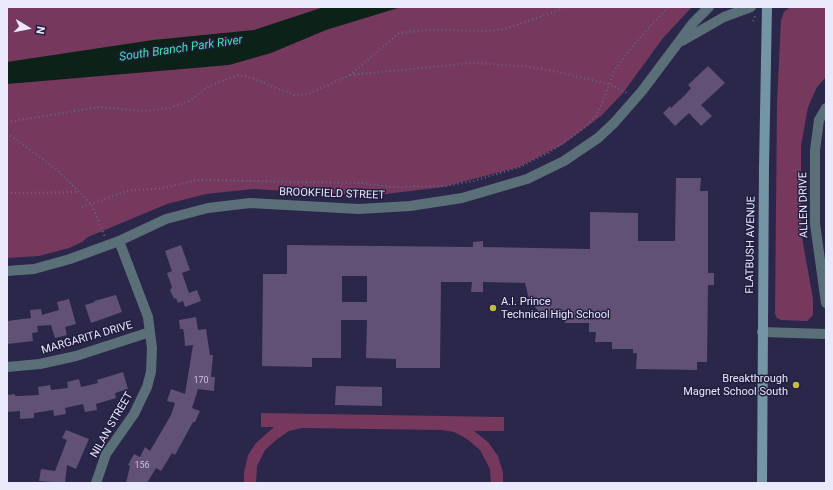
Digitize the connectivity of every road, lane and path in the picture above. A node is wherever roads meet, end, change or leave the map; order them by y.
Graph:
1 (564, 7) edge
2 (668, 7) edge
3 (709, 7) edge
4 (751, 7) edge
5 (767, 7) edge
6 (680, 42) junction
7 (350, 75) junction
8 (609, 84) junction
9 (637, 98) junction
10 (826, 108) edge
11 (7, 122) edge
12 (7, 133) edge
13 (815, 189) junction
14 (826, 189) edge
15 (79, 192) junction
16 (7, 193) edge
17 (92, 205) junction
18 (82, 207) dead end
19 (119, 240) junction
20 (107, 244) junction
21 (7, 271) edge
22 (826, 303) edge
23 (826, 331) edge
24 (150, 332) junction
25 (762, 332) junction
26 (7, 367) edge
27 (96, 483) edge
28 (762, 483) edge

1 - 7 path
2 - 8 path
3 - 6 street, BROOKFIELD STREET
4 - 6 street, BROOKFIELD STREET
5 - 25 street, FLATBUSH AVENUE
6 - 9 street, BROOKFIELD STREET
7 - 8 path
7 - 11 path
8 - 9 path
8 - 17 path
9 - 19 street, BROOKFIELD STREET
10 - 13 street, ALLEN DRIVE
12 - 15 path
13 - 14 street
13 - 22 street, ALLEN DRIVE
15 - 16 path
15 - 17 path
17 - 18 path
17 - 20 path
19 - 20 street, BROOKFIELD STREET
19 - 24 street, NILAN STREET
20 - 21 street, BROOKFIELD STREET
23 - 25 street
24 - 26 street, MARGARITA DRIVE
24 - 27 street, NILAN STREET
25 - 28 street, FLATBUSH AVENUE

